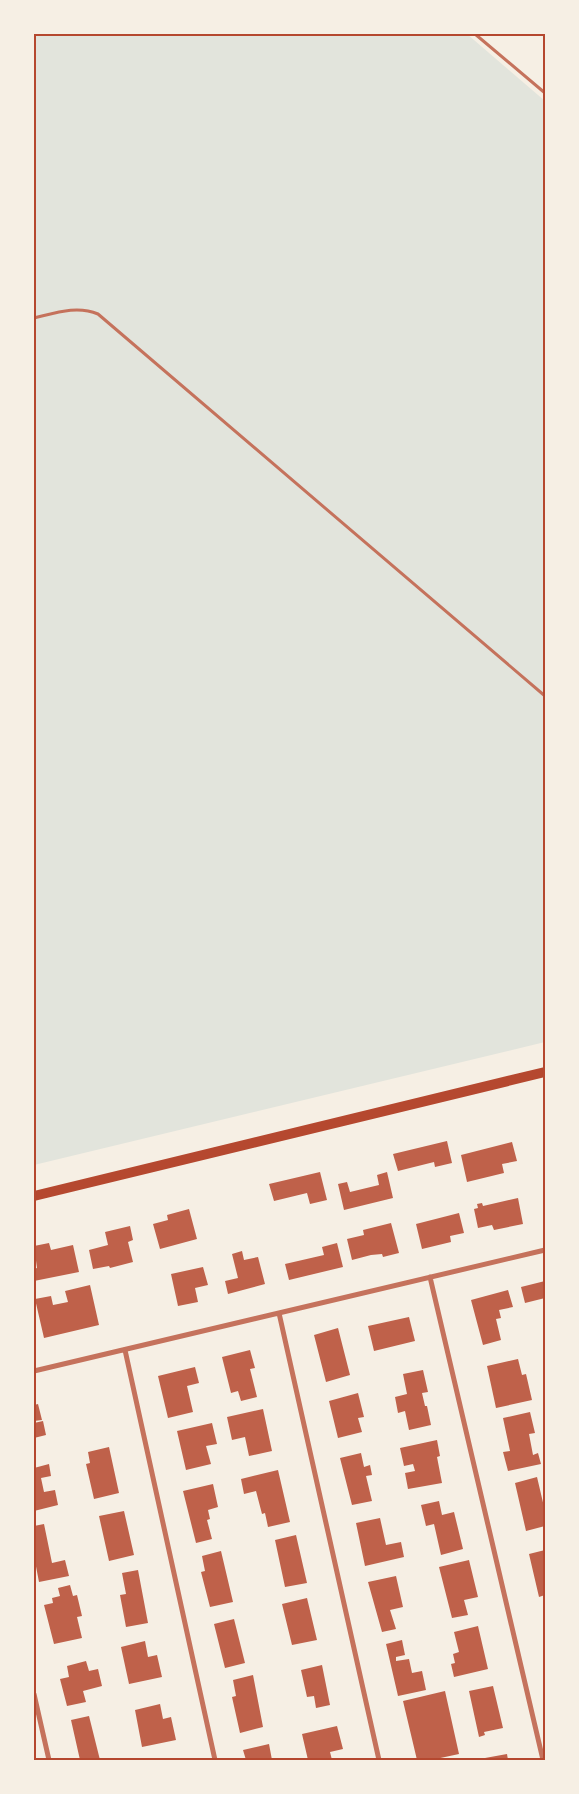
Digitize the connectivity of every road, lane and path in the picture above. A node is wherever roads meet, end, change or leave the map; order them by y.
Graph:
1 (475, 34) edge
2 (545, 93) edge
3 (34, 318) edge
4 (545, 696) edge
5 (545, 1072) edge
6 (34, 1196) edge
7 (545, 1250) edge
8 (430, 1277) junction
9 (279, 1313) junction
10 (125, 1350) junction
11 (34, 1371) edge
12 (34, 1694) edge
13 (49, 1760) edge
14 (215, 1760) edge
15 (378, 1760) edge
16 (543, 1760) edge

1 - 2 lane
3 - 4 lane
5 - 6 main road
7 - 8 street
8 - 9 street
8 - 16 street
9 - 10 street
9 - 15 street
10 - 11 street
10 - 14 street
12 - 13 street

